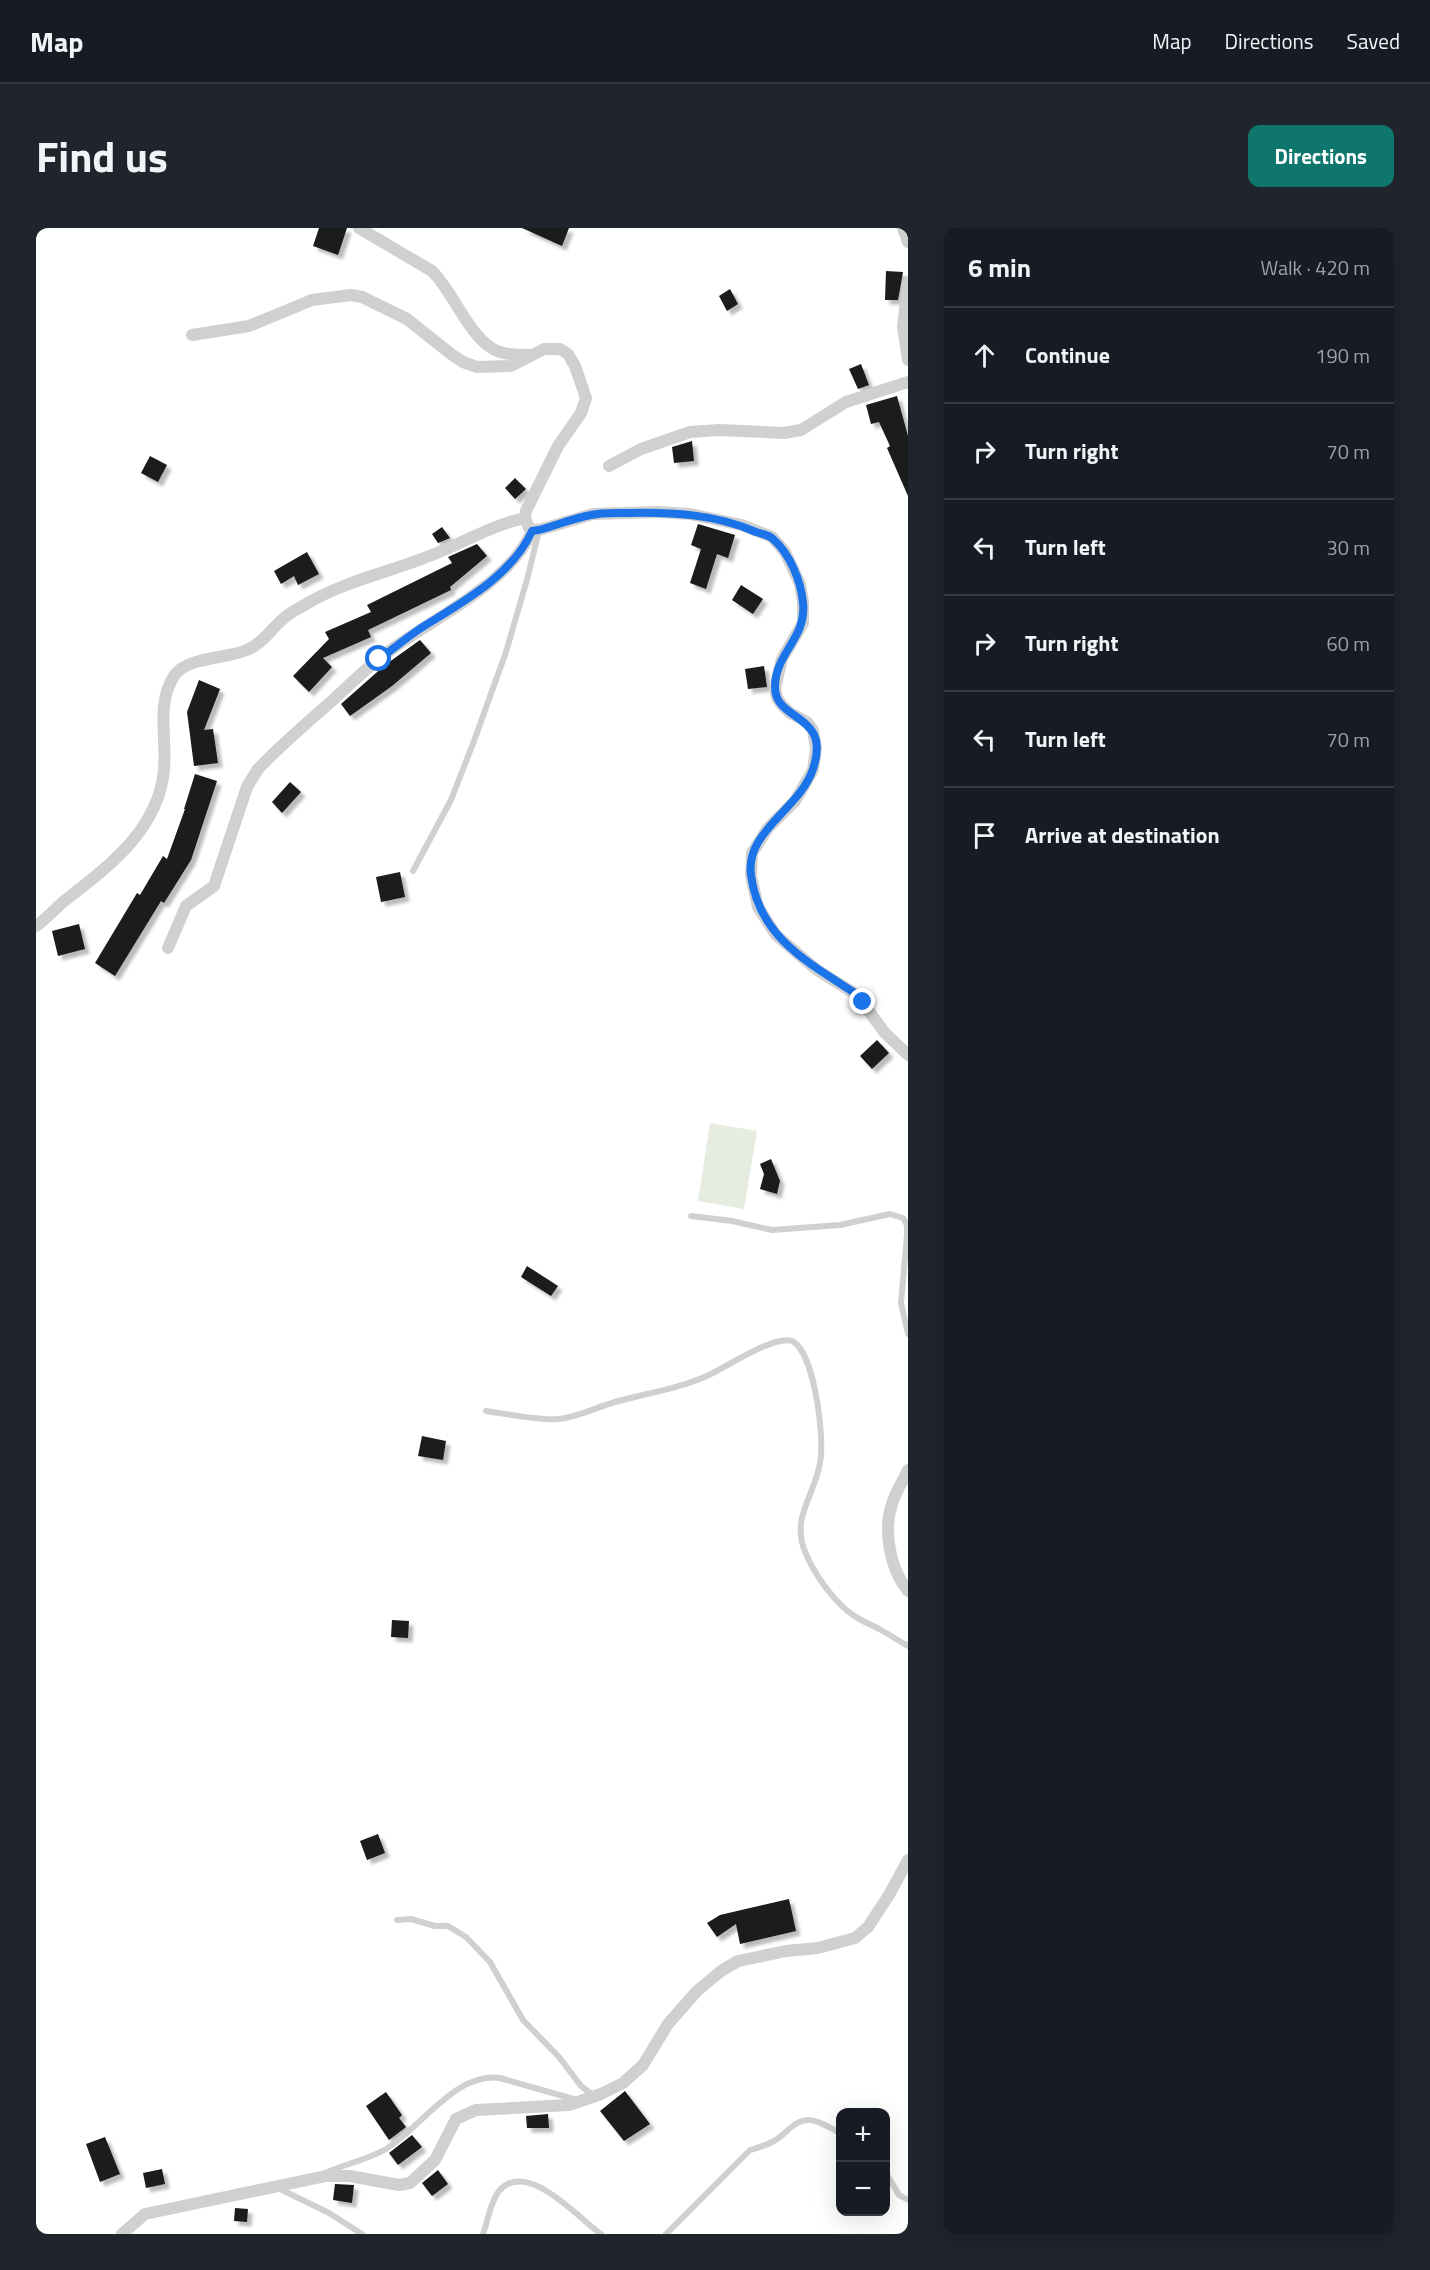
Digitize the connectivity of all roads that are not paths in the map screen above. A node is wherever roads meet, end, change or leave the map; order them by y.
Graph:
1 (359, 228) edge
2 (903, 228) edge
3 (908, 242) edge
4 (908, 283) edge
5 (192, 335) dead end
6 (532, 355) junction
7 (908, 360) edge
8 (908, 382) edge
9 (609, 466) dead end
10 (525, 518) junction
11 (536, 530) junction
12 (413, 871) dead end
13 (36, 926) edge
14 (168, 948) dead end
15 (908, 1055) edge
16 (691, 1216) dead end
17 (908, 1335) edge
18 (486, 1411) dead end
19 (908, 1470) edge
20 (908, 1591) edge
21 (908, 1647) edge
22 (908, 1860) edge
23 (397, 1920) dead end
24 (594, 2096) junction
25 (580, 2100) junction
26 (836, 2131) edge
27 (311, 2179) junction
28 (890, 2180) edge
29 (273, 2186) junction
30 (908, 2200) edge
31 (122, 2234) edge
32 (362, 2234) edge
33 (483, 2234) edge
34 (601, 2234) edge
35 (666, 2234) edge

1 - 6 street
2 - 3 street
4 - 7 street
5 - 6 street
6 - 10 street
8 - 9 street
10 - 11 street
10 - 13 street
11 - 12 lane
11 - 14 street
11 - 15 street
16 - 17 lane
18 - 21 lane
19 - 20 street
22 - 24 street
23 - 24 lane
24 - 25 street
25 - 27 lane
25 - 27 street
26 - 35 lane
27 - 29 street
28 - 30 lane
29 - 31 street
29 - 32 lane
33 - 34 lane

